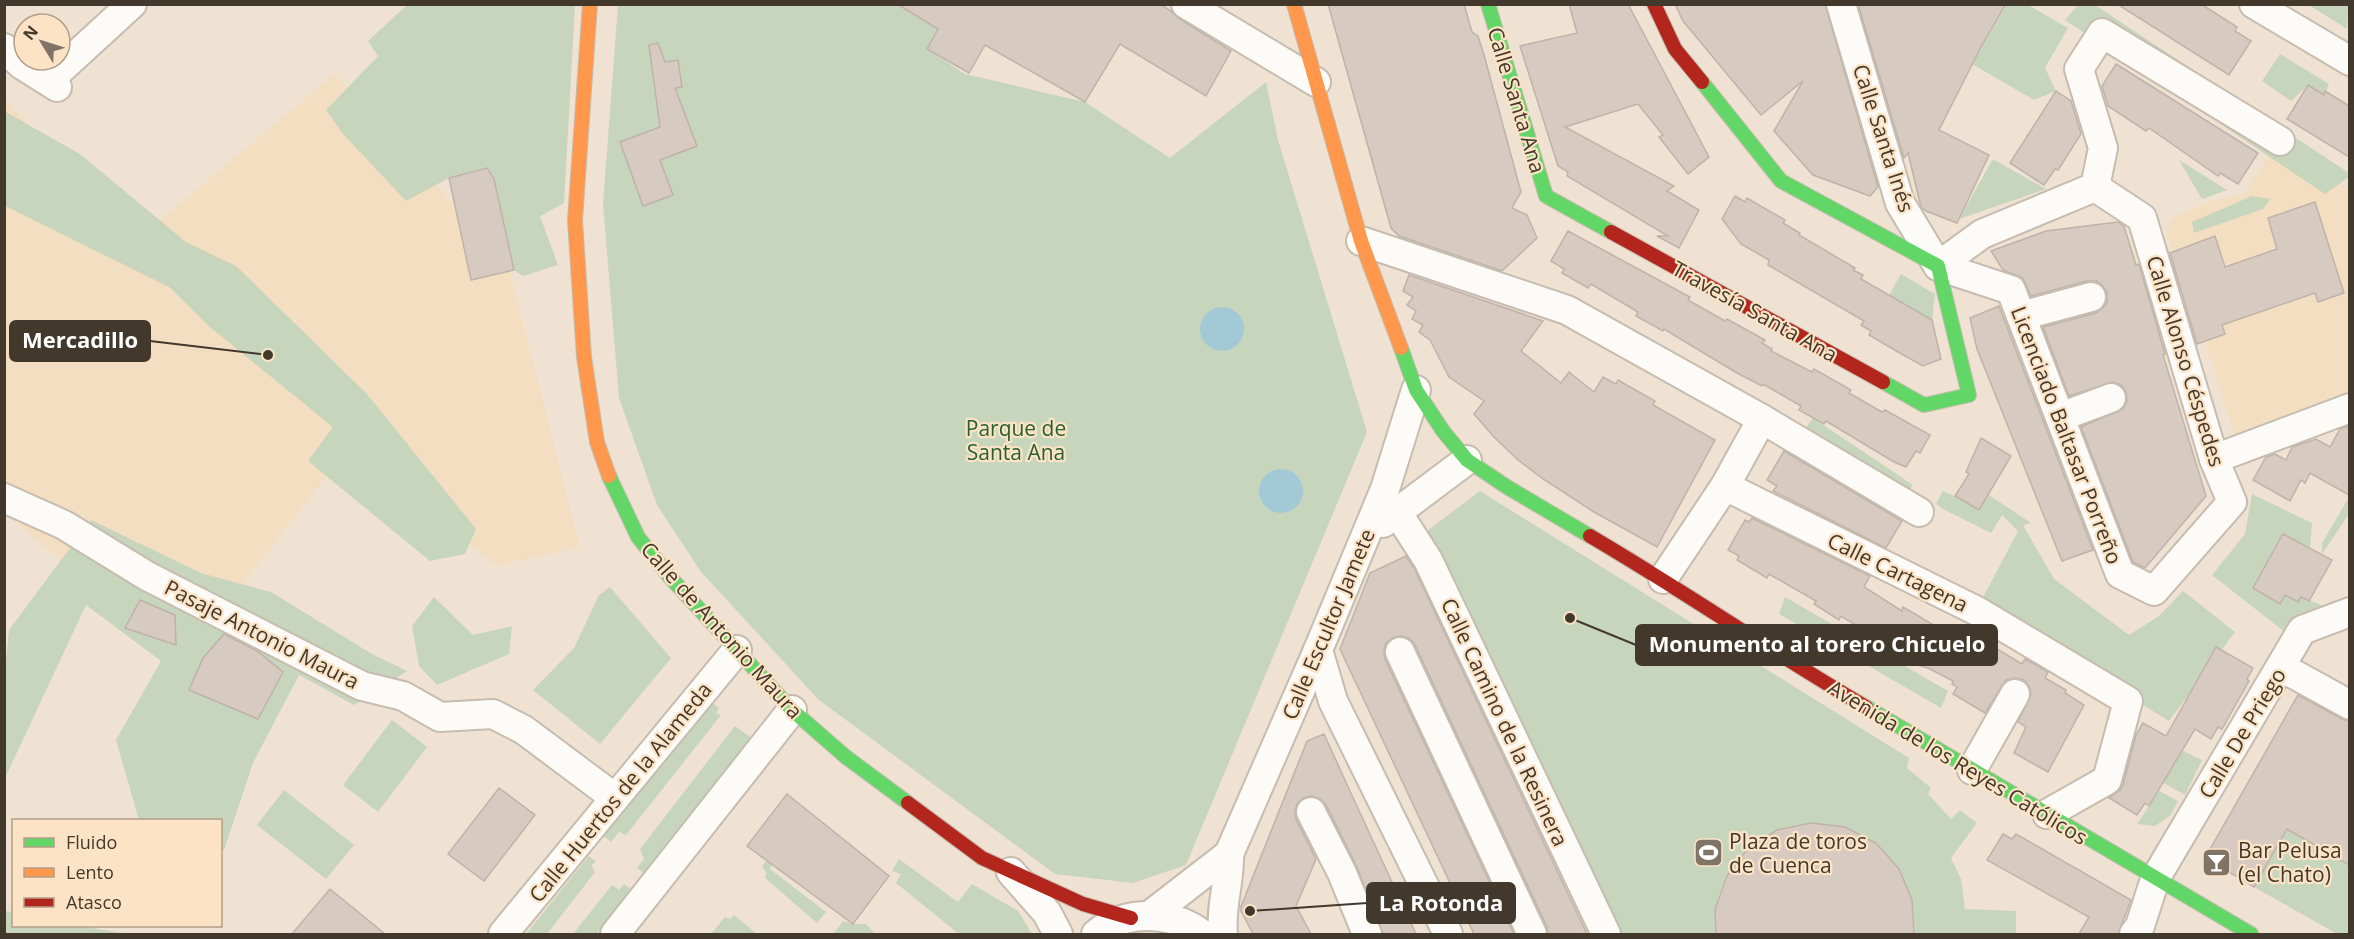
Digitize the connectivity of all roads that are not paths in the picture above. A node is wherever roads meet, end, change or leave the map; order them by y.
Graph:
1 (132, 4) edge
2 (590, 4) edge
3 (1186, 4) edge
4 (1294, 4) edge
5 (1488, 4) edge
6 (1654, 4) edge
7 (1841, 4) edge
8 (2254, 4) edge
9 (4, 48) edge
10 (2349, 61) edge
11 (1316, 82) junction
12 (2280, 141) dead end
13 (2096, 187) junction
14 (1546, 196) joint
15 (1361, 241) junction
16 (1938, 266) junction
17 (2091, 297) dead end
18 (2021, 316) junction
19 (1416, 390) junction
20 (2111, 398) dead end
21 (2349, 408) edge
22 (2060, 417) junction
23 (1762, 418) junction
24 (2214, 459) junction
25 (1467, 460) junction
26 (1725, 486) junction
27 (4, 498) edge
28 (2232, 502) joint
29 (1397, 512) junction
30 (1919, 512) dead end
31 (1365, 538) junction
32 (1663, 579) junction
33 (2349, 612) edge
34 (737, 650) junction
35 (1318, 650) junction
36 (1400, 652) dead end
37 (2281, 667) junction
38 (2015, 694) dead end
39 (2349, 705) edge
40 (792, 710) junction
41 (1971, 770) junction
42 (615, 798) junction
43 (1311, 812) dead end
44 (2047, 814) junction
45 (1228, 855) junction
46 (1011, 872) junction
47 (2155, 879) junction
48 (1140, 917) junction
49 (503, 934) edge
50 (615, 934) edge
51 (1058, 934) edge
52 (1096, 934) edge
53 (1202, 934) edge
54 (1223, 934) edge
55 (1367, 934) edge
56 (1448, 934) edge
57 (1532, 934) edge
58 (1606, 934) edge
59 (2134, 934) edge
60 (2251, 934) edge

1 - 9 street
2 - 34 street, Calle de Antonio Maura
3 - 11 street
4 - 11 street, Avenida de los Reyes Católicos
5 - 14 street, Calle Santa Ana
6 - 16 street
7 - 16 street, Calle Santa Inés
8 - 10 street
11 - 15 street, Avenida de los Reyes Católicos
12 - 13 street
13 - 16 street
13 - 24 street, Calle Alonso Céspedes
14 - 16 street, Travesía Santa Ana
15 - 19 street, Avenida de los Reyes Católicos
15 - 23 street
16 - 18 street, Licenciado Baltasar Porreño
17 - 18 street
18 - 22 street, Licenciado Baltasar Porreño
19 - 25 street, Avenida de los Reyes Católicos
19 - 31 street, Calle Escultor Jamete
20 - 22 street
21 - 24 street
22 - 28 street, Licenciado Baltasar Porreño
23 - 26 street
23 - 30 street
24 - 28 street, Calle Alonso Céspedes
25 - 29 street
25 - 32 street, Avenida de los Reyes Católicos
26 - 32 street
26 - 44 street, Calle Cartagena
27 - 42 street, Pasaje Antonio Maura
29 - 31 street
29 - 58 street, Calle Camino de la Resinera
31 - 35 street, Calle Escultor Jamete
32 - 41 street, Avenida de los Reyes Católicos
33 - 37 street, Calle De Priego
34 - 40 street, Calle de Antonio Maura
34 - 42 street, Calle Huertos de la Alameda
35 - 45 street, Calle Escultor Jamete
35 - 56 street
36 - 57 street
37 - 39 street
37 - 47 street, Calle De Priego
38 - 41 street
40 - 46 street, Calle de Antonio Maura
40 - 50 street
41 - 44 street, Avenida de los Reyes Católicos
42 - 49 street, Calle Huertos de la Alameda
43 - 55 street
44 - 47 street, Avenida de los Reyes Católicos
45 - 48 street, Calle Escultor Jamete
45 - 54 street, Calle Escultor Jamete
46 - 48 street, Calle de Antonio Maura
46 - 51 street, Calle de Antonio Maura
47 - 59 street, Calle De Priego
47 - 60 street, Avenida de los Reyes Católicos
48 - 52 street, Calle Escultor Jamete
48 - 53 street

